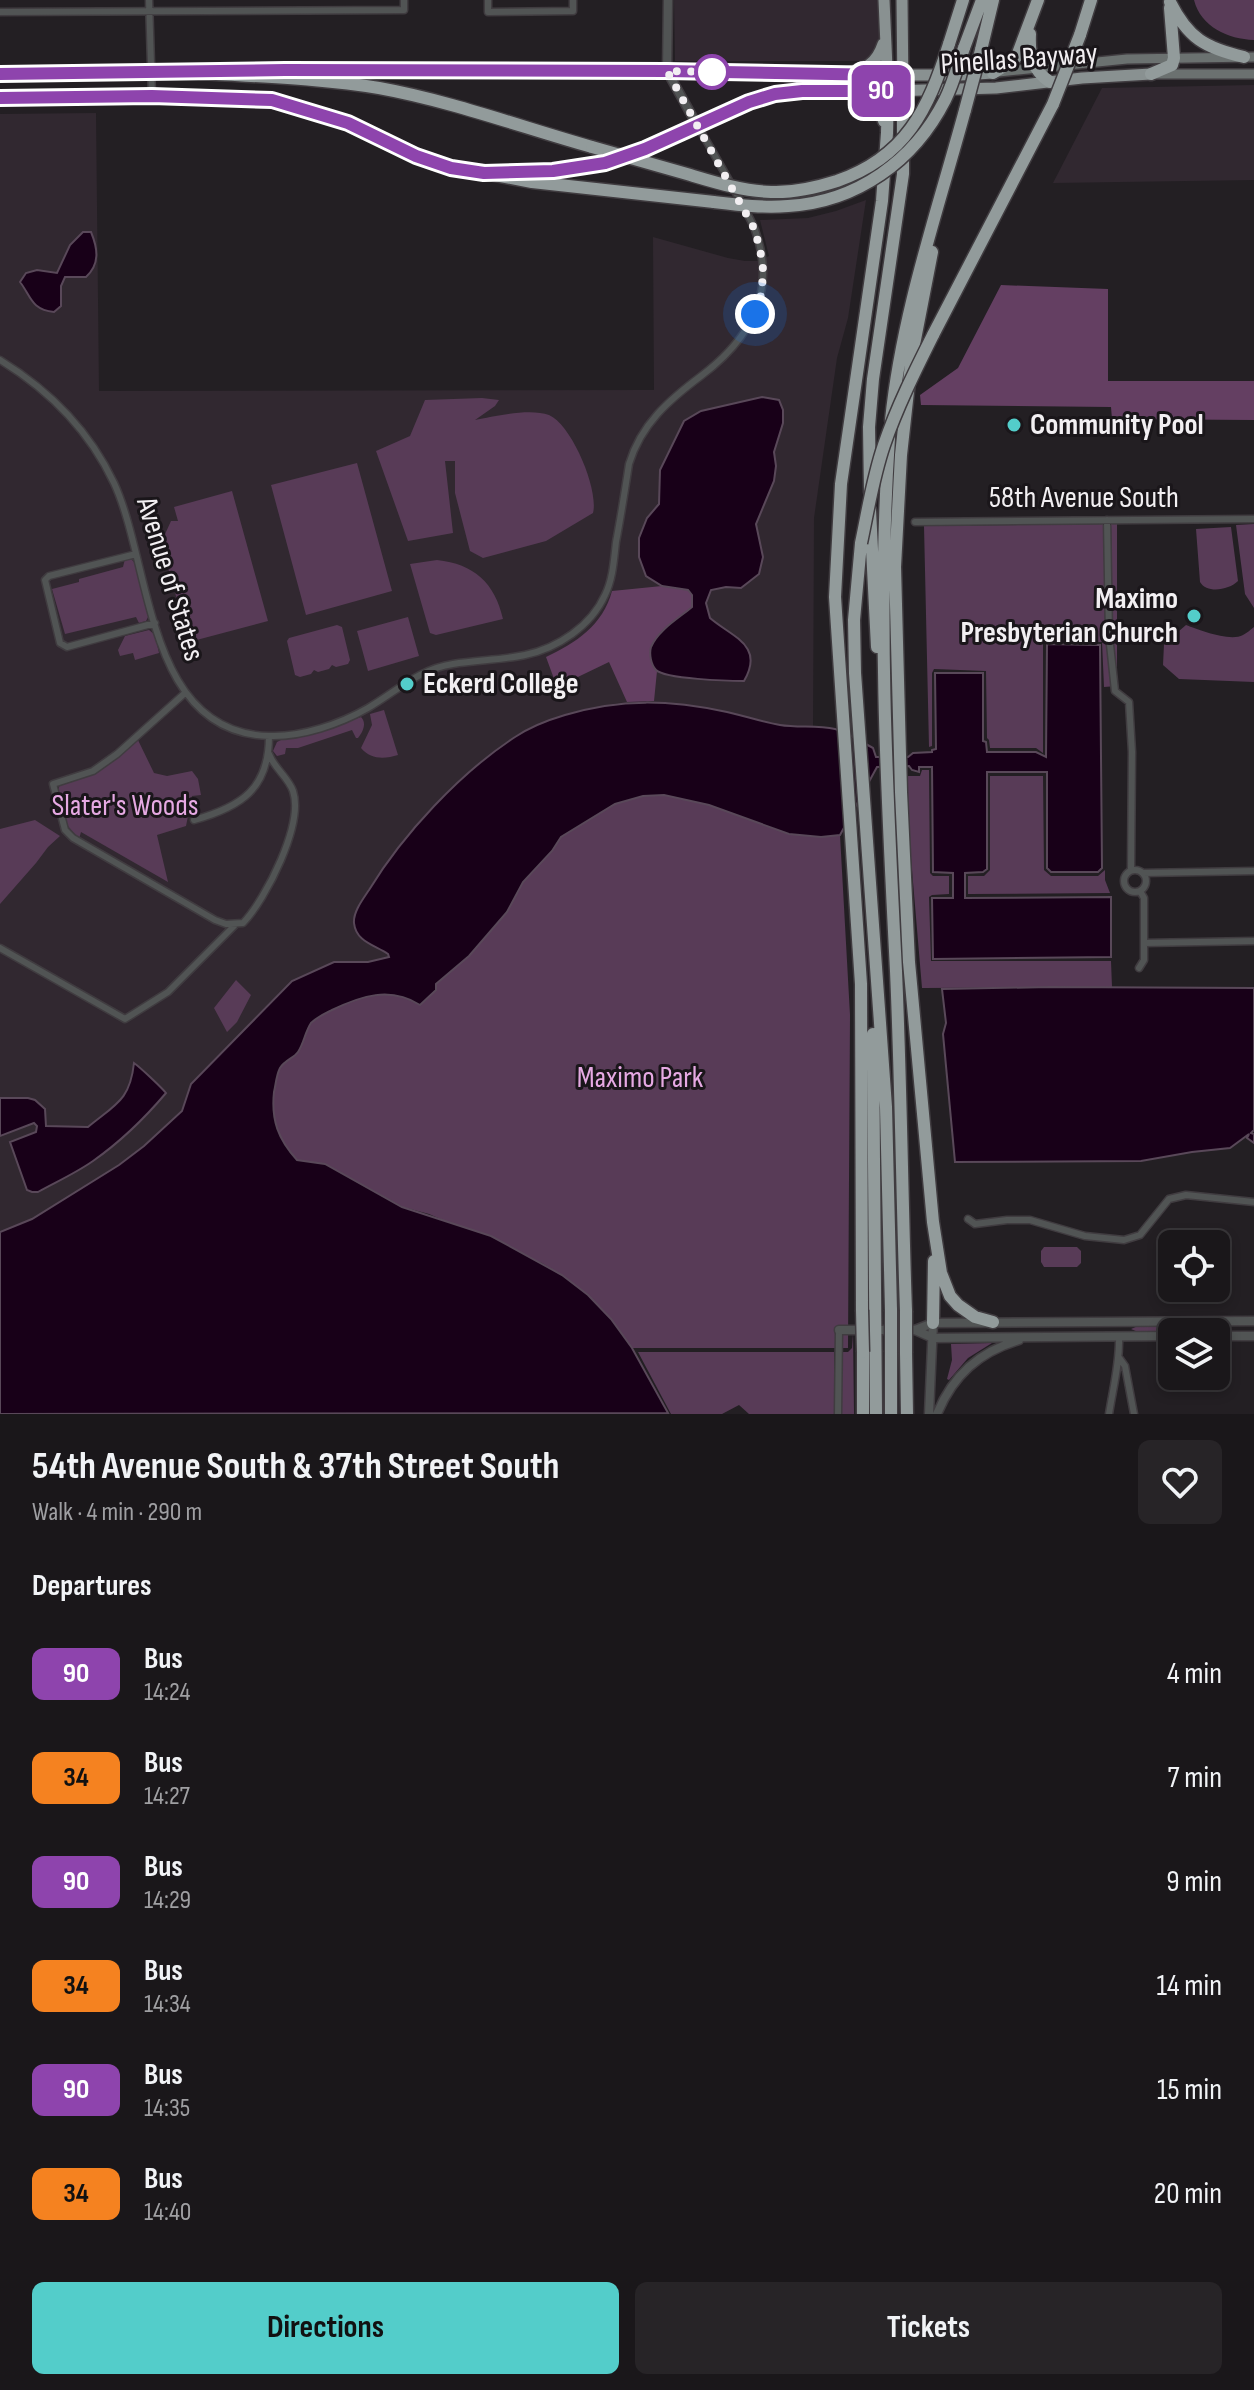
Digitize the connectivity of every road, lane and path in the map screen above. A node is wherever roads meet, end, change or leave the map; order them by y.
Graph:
1 (65, 0) edge
2 (149, 0) edge
3 (235, 0) edge
4 (318, 0) edge
5 (404, 0) edge
6 (488, 0) edge
7 (573, 0) edge
8 (668, 0) edge
9 (884, 0) edge
10 (902, 0) edge
11 (963, 0) edge
12 (982, 0) edge
13 (993, 0) edge
14 (1038, 0) edge
15 (1091, 0) edge
16 (1170, 1) edge
17 (235, 11) junction
18 (0, 12) edge
19 (65, 12) junction
20 (318, 12) junction
21 (149, 13) junction
22 (1032, 19) junction
23 (884, 40) junction
24 (1249, 57) edge
25 (1174, 58) junction
26 (1035, 67) junction
27 (667, 71) junction
28 (151, 73) junction
29 (201, 73) junction
30 (993, 73) junction
31 (0, 74) edge
32 (1151, 74) junction
33 (1254, 74) edge
34 (840, 75) junction
35 (887, 75) junction
36 (903, 75) junction
37 (1050, 82) junction
38 (856, 90) junction
39 (888, 91) junction
40 (903, 91) junction
41 (152, 96) junction
42 (0, 98) edge
43 (697, 125) junction
44 (887, 133) junction
45 (484, 173) junction
46 (935, 221) junction
47 (0, 360) edge
48 (1254, 519) edge
49 (1107, 520) junction
50 (915, 522) dead end
51 (136, 554) junction
52 (155, 623) junction
53 (185, 693) junction
54 (885, 702) junction
55 (891, 717) junction
56 (269, 736) junction
57 (270, 758) junction
58 (894, 792) junction
59 (194, 820) dead end
60 (1131, 870) junction
61 (1254, 871) edge
62 (1143, 873) junction
63 (1140, 891) junction
64 (236, 924) junction
65 (1254, 941) edge
66 (1144, 943) junction
67 (0, 948) edge
68 (1139, 968) dead end
69 (879, 1008) junction
70 (1254, 1202) edge
71 (968, 1219) dead end
72 (933, 1222) junction
73 (1254, 1321) edge
74 (993, 1322) junction
75 (1038, 1322) junction
76 (1119, 1322) junction
77 (933, 1323) junction
78 (839, 1330) joint
79 (876, 1330) junction
80 (915, 1330) junction
81 (1034, 1336) junction
82 (1048, 1336) junction
83 (1119, 1336) junction
84 (1158, 1336) edge
85 (1230, 1336) edge
86 (1254, 1336) edge
87 (933, 1338) junction
88 (1120, 1359) junction
89 (1114, 1378) junction
90 (1127, 1378) junction
91 (838, 1414) edge
92 (863, 1414) edge
93 (876, 1414) edge
94 (891, 1414) edge
95 (907, 1414) edge
96 (929, 1414) edge
97 (937, 1414) edge
98 (1109, 1414) edge
99 (1134, 1414) edge

1 - 19 street
2 - 21 street
3 - 17 street
4 - 20 street
5 - 20 street
6 - 7 street
8 - 27 street
9 - 23 highway
10 - 36 highway
11 - 29 highway, bridge
12 - 45 highway, bridge
13 - 46 highway, bridge
14 - 22 highway
15 - 69 highway, bridge
16 - 24 highway
16 - 25 highway
17 - 20 street
17 - 21 street
18 - 19 street
19 - 21 street
21 - 28 street
22 - 26 highway
22 - 30 highway
23 - 34 highway
23 - 35 highway
24 - 25 main road, Pinellas Bayway
25 - 26 main road, Pinellas Bayway
25 - 32 highway
26 - 30 main road, Pinellas Bayway
26 - 37 highway
27 - 29 main road, Pinellas Bayway
27 - 34 main road, Pinellas Bayway
27 - 43 street, Avenue of States
28 - 29 main road, Pinellas Bayway
28 - 31 main road, Pinellas Bayway
28 - 41 street
30 - 36 highway, Pinellas Bayway
32 - 33 main road, Pinellas Bayway
32 - 37 highway, Pinellas Bayway
34 - 35 main road, Pinellas Bayway
35 - 36 highway, Pinellas Bayway
35 - 39 highway
36 - 40 highway
37 - 40 highway, Pinellas Bayway
38 - 39 main road, Pinellas Bayway
38 - 43 main road, Pinellas Bayway
38 - 44 highway
39 - 40 highway, Pinellas Bayway
39 - 44 highway
40 - 54 highway
41 - 42 main road, Pinellas Bayway
41 - 45 main road, Pinellas Bayway
43 - 45 main road, Pinellas Bayway
43 - 56 street, Avenue of States
44 - 92 highway, bridge
46 - 54 highway
46 - 55 highway
47 - 51 street, Avenue of States
48 - 49 street, 58th Avenue South
49 - 50 street, 58th Avenue South
49 - 60 street
51 - 52 street, Avenue of States
51 - 52 street
52 - 53 street, Avenue of States
53 - 56 street, Avenue of States
53 - 64 street
54 - 55 highway
55 - 58 highway
56 - 57 street
57 - 59 street
57 - 64 street
58 - 72 highway
58 - 95 highway, bridge
60 - 62 street
60 - 63 street
61 - 62 street
62 - 63 street
63 - 66 street
64 - 67 street
65 - 66 street
66 - 68 street
69 - 79 highway
69 - 94 highway, bridge
70 - 71 street
72 - 74 highway
72 - 77 highway
73 - 76 street
74 - 75 street
74 - 77 street
75 - 76 street
75 - 82 street
76 - 83 street
77 - 80 street
77 - 87 street
78 - 79 street
78 - 91 street
79 - 80 street
79 - 93 highway
80 - 87 street
81 - 82 street
81 - 87 street
81 - 97 street
82 - 83 street
83 - 84 street
83 - 88 street
85 - 86 street
87 - 96 street
88 - 89 street
88 - 90 street
89 - 90 street
89 - 98 street
90 - 99 street

